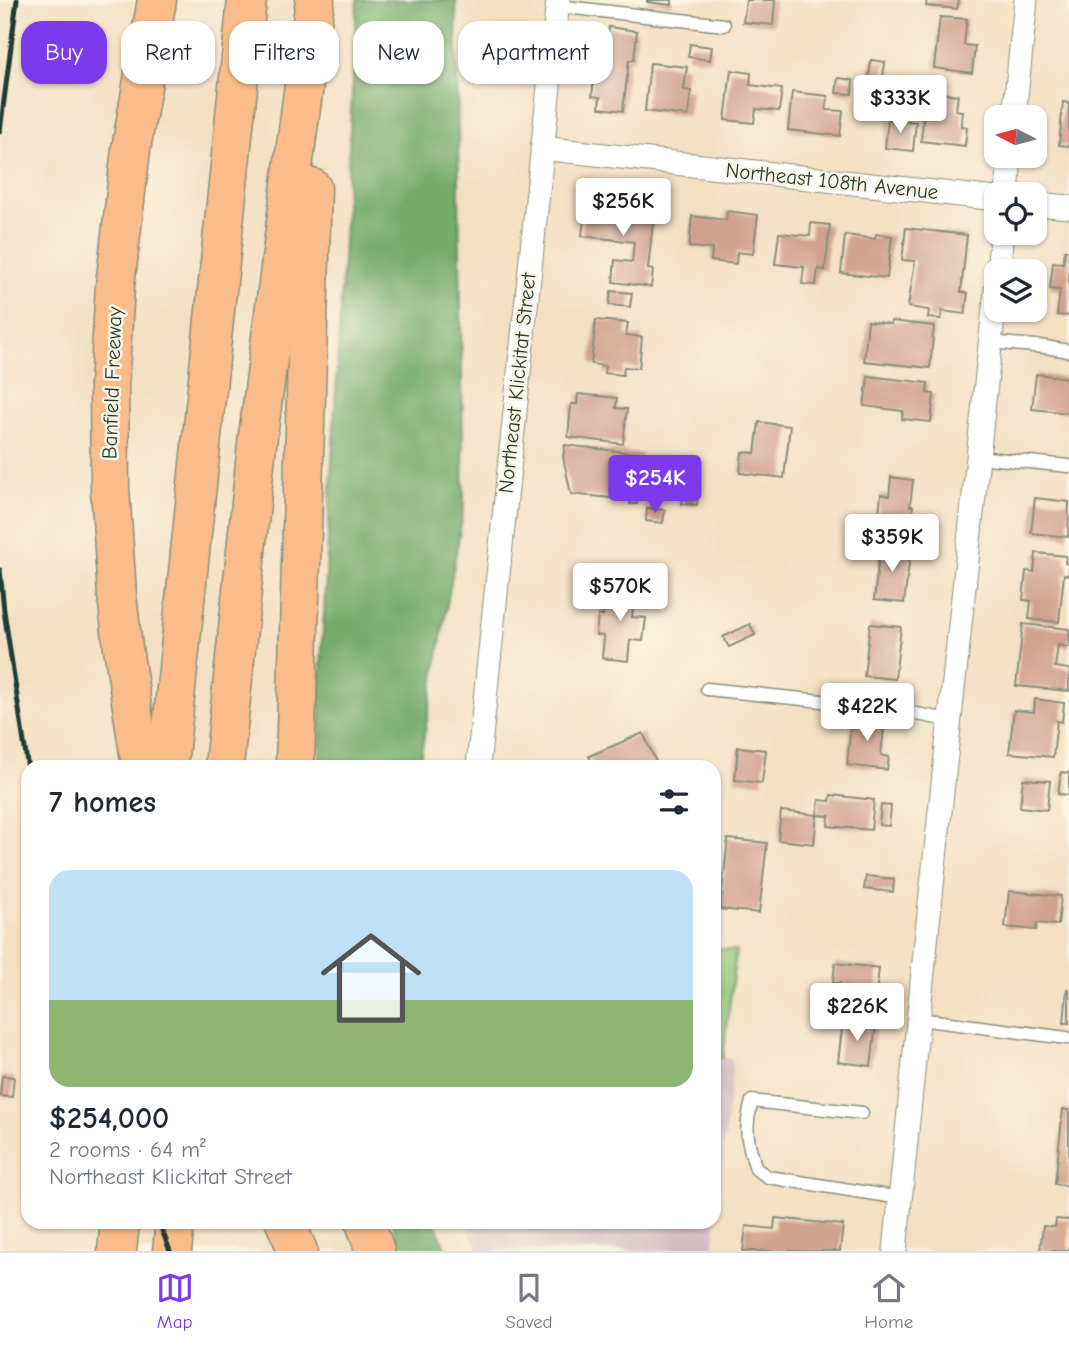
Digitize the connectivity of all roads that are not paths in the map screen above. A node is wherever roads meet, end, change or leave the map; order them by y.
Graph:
1 (158, 0) edge
2 (247, 0) edge
3 (317, 0) edge
4 (1026, 0) edge
5 (557, 3) edge
6 (724, 25) dead end
7 (1015, 105) edge
8 (542, 148) junction
9 (984, 198) edge
10 (1047, 205) edge
11 (1069, 207) edge
12 (992, 322) edge
13 (990, 342) junction
14 (1069, 351) edge
15 (977, 457) junction
16 (1069, 466) edge
17 (707, 689) dead end
18 (949, 720) junction
19 (140, 760) edge
20 (168, 760) edge
21 (225, 760) edge
22 (295, 760) edge
23 (479, 760) edge
24 (919, 1019) junction
25 (1067, 1038) dead end
26 (862, 1113) dead end
27 (900, 1198) junction
28 (119, 1229) edge
29 (174, 1229) edge
30 (288, 1229) edge
31 (367, 1229) edge
32 (117, 1251) edge
33 (172, 1251) edge
34 (298, 1251) edge
35 (375, 1251) edge
36 (895, 1251) edge

1 - 19 highway, Banfield Freeway
2 - 20 highway
3 - 21 highway
3 - 22 highway
4 - 7 street
5 - 6 lane
5 - 8 street, Northeast Klickitat Street
8 - 9 street, Northeast 108th Avenue
8 - 23 street, Northeast Klickitat Street
10 - 11 street
12 - 13 street
13 - 14 lane
13 - 15 street
15 - 16 lane
15 - 18 street
17 - 18 lane
18 - 24 street
24 - 25 lane
24 - 27 street
26 - 27 lane
27 - 36 street
28 - 32 highway
29 - 33 highway
30 - 34 highway
31 - 35 highway

